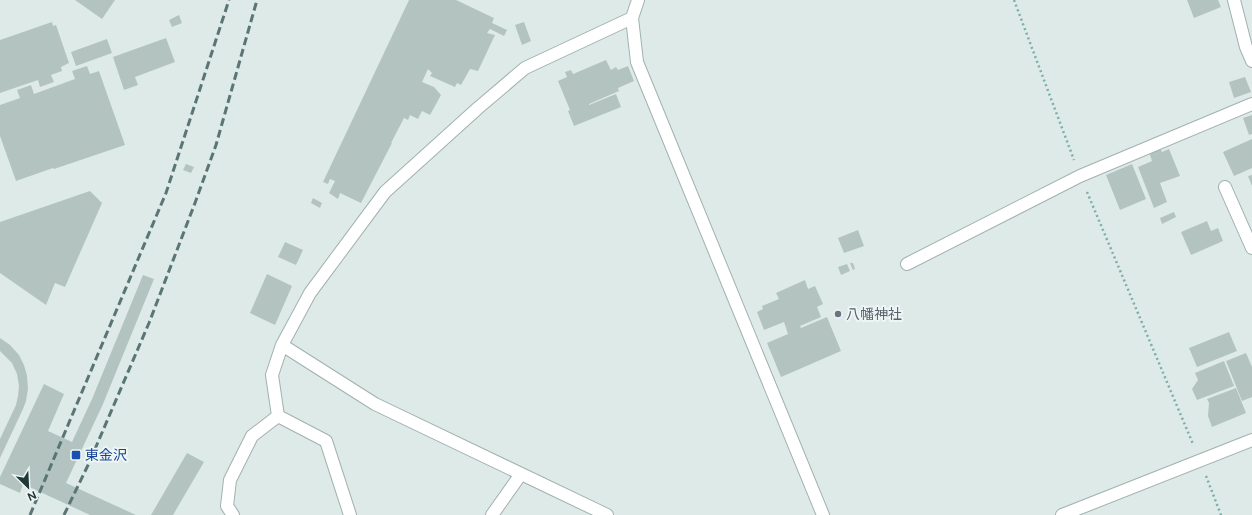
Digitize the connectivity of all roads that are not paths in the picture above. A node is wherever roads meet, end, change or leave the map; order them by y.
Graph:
1 (638, 0) edge
2 (1234, 0) edge
3 (632, 18) junction
4 (1252, 61) edge
5 (1252, 104) edge
6 (1225, 187) dead end
7 (1252, 248) edge
8 (907, 264) dead end
9 (282, 345) junction
10 (278, 416) junction
11 (1252, 440) edge
12 (521, 474) junction
13 (233, 515) edge
14 (350, 515) edge
15 (492, 515) edge
16 (607, 515) edge
17 (823, 515) edge
18 (1062, 515) edge

1 - 3 street
2 - 4 street
3 - 9 street
3 - 17 street
5 - 8 street
6 - 7 street
9 - 10 street
9 - 12 street
10 - 13 street
10 - 14 street
11 - 18 street
12 - 15 street
12 - 16 street

